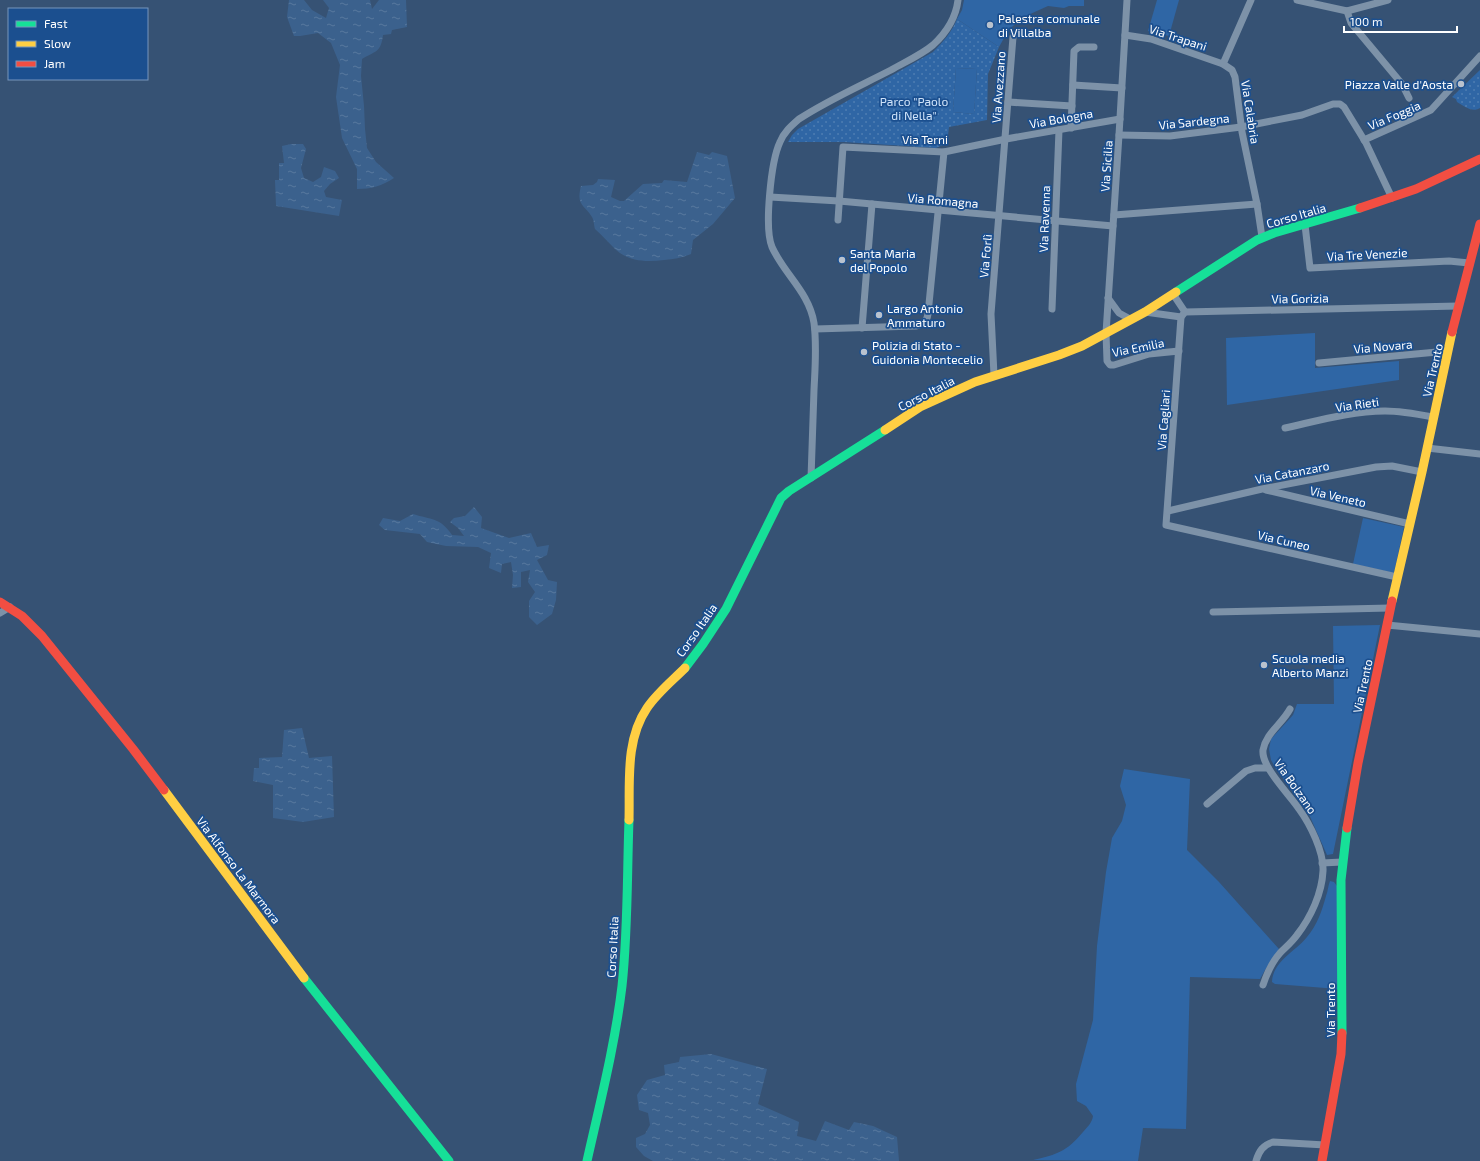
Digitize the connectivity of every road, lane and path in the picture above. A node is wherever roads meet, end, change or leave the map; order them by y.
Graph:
1 (958, 0) edge
2 (1127, 0) edge
3 (1251, 0) edge
4 (1298, 0) edge
5 (1388, 0) edge
6 (1334, 4) edge
7 (1347, 11) junction
8 (1125, 35) junction
9 (1013, 38) dead end
10 (1094, 47) dead end
11 (1480, 56) edge
12 (1223, 64) junction
13 (1072, 85) junction
14 (1122, 88) junction
15 (1409, 98) dead end
16 (1008, 102) junction
17 (1072, 106) junction
18 (1120, 119) junction
19 (1241, 127) junction
20 (1071, 128) junction
21 (1059, 130) junction
22 (1119, 135) junction
23 (1006, 139) junction
24 (1364, 140) junction
25 (944, 152) junction
26 (1480, 158) edge
27 (770, 197) junction
28 (1392, 198) junction
29 (839, 202) junction
30 (872, 204) junction
31 (1257, 204) junction
32 (939, 210) junction
33 (1114, 215) junction
34 (999, 216) junction
35 (838, 220) dead end
36 (1055, 221) junction
37 (1304, 224) junction
38 (1480, 224) edge
39 (1113, 226) junction
40 (1262, 237) junction
41 (1469, 263) junction
42 (1173, 294) junction
43 (1108, 298) junction
44 (1458, 306) junction
45 (1052, 309) dead end
46 (1145, 312) junction
47 (1183, 314) junction
48 (1130, 319) junction
49 (862, 328) junction
50 (815, 330) junction
51 (1106, 333) junction
52 (1179, 351) junction
53 (1448, 351) junction
54 (1319, 362) dead end
55 (994, 375) junction
56 (1433, 417) junction
57 (1285, 428) dead end
58 (1427, 448) junction
59 (1480, 454) edge
60 (1422, 472) junction
61 (811, 478) junction
62 (1262, 489) junction
63 (1168, 511) junction
64 (1410, 524) junction
65 (1166, 525) joint
66 (1397, 577) junction
67 (0, 602) edge
68 (10, 607) junction
69 (1390, 608) junction
70 (1213, 612) dead end
71 (0, 613) edge
72 (1387, 625) junction
73 (1480, 634) edge
74 (1290, 710) dead end
75 (1268, 768) junction
76 (1207, 804) dead end
77 (1342, 862) junction
78 (1322, 863) junction
79 (1263, 985) dead end
80 (1325, 1146) junction
81 (449, 1161) edge
82 (587, 1161) edge
83 (1256, 1161) edge
84 (1322, 1161) edge

1 - 27 street
2 - 8 street, Via Sicilia
3 - 12 street
4 - 6 street
5 - 7 street
6 - 7 street
7 - 15 street
8 - 12 street, Via Trapani
8 - 14 street, Via Sicilia
9 - 16 street, Via Avezzano
10 - 13 street
11 - 24 street, Via Foggia
12 - 19 street, Via Calabria
13 - 14 street
13 - 17 street
14 - 18 street, Via Sicilia
16 - 17 street
16 - 23 street, Via Avezzano
17 - 20 street
18 - 20 street, Via Bologna
18 - 22 street, Via Sicilia
19 - 22 street, Via Sardegna
19 - 24 street, Via Sardegna
19 - 31 street, Via Calabria
20 - 21 street, Via Bologna
21 - 23 street, Via Bologna
21 - 36 street, Via Ravenna
22 - 33 street, Via Sicilia
23 - 25 street, Via Terni
23 - 34 street, Via Forlì
24 - 28 street
25 - 29 street, Via Terni
25 - 32 street
26 - 28 street, Corso Italia
27 - 29 street, Via Romagna
27 - 50 street
28 - 37 street, Corso Italia
29 - 30 street, Via Romagna
29 - 35 street
30 - 32 street, Via Romagna
30 - 49 street
31 - 33 street
31 - 40 street, Via Calabria
32 - 34 street, Via Romagna
32 - 49 street
33 - 39 street, Via Sicilia
34 - 36 street, Via Romagna
34 - 55 street, Via Forlì
36 - 39 street, Via Romagna
36 - 45 street, Via Ravenna
37 - 40 street, Corso Italia
37 - 41 street, Via Tre Venezie
38 - 41 street, Via Trento
39 - 43 street, Via Sicilia
40 - 42 street, Corso Italia
41 - 44 street, Via Trento
42 - 46 street, Corso Italia
42 - 47 street
43 - 48 street
43 - 51 street, Via Sicilia
44 - 47 street, Via Gorizia
44 - 53 street, Via Trento
46 - 47 street, Via Gorizia
46 - 48 street, Corso Italia
47 - 52 street, Via Cagliari
48 - 51 street, Corso Italia
49 - 50 street
50 - 61 street
51 - 52 street, Via Emilia
51 - 55 street, Corso Italia
52 - 63 street, Via Cagliari
53 - 54 street, Via Novara
53 - 56 street, Via Trento
55 - 61 street, Corso Italia
56 - 57 street, Via Rieti
56 - 58 street, Via Trento
58 - 59 street
58 - 60 street, Via Trento
60 - 62 street, Via Catanzaro
60 - 64 street, Via Trento
61 - 82 street, Corso Italia
62 - 63 street, Via Catanzaro
62 - 64 street, Via Veneto
63 - 65 street, Via Cagliari
64 - 66 street, Via Trento
65 - 66 street, Via Cuneo
66 - 69 street, Via Trento
67 - 68 street, Via Alfonso La Marmora
68 - 71 street
68 - 81 street, Via Alfonso La Marmora
69 - 70 street
69 - 72 street, Via Trento
72 - 73 street
72 - 77 street, Via Trento
74 - 75 street, Via Bolzano
75 - 76 street
75 - 78 street, Via Bolzano
77 - 78 street
77 - 80 street, Via Trento
78 - 79 street, Via Bolzano
80 - 83 street
80 - 84 street, Via Trento

